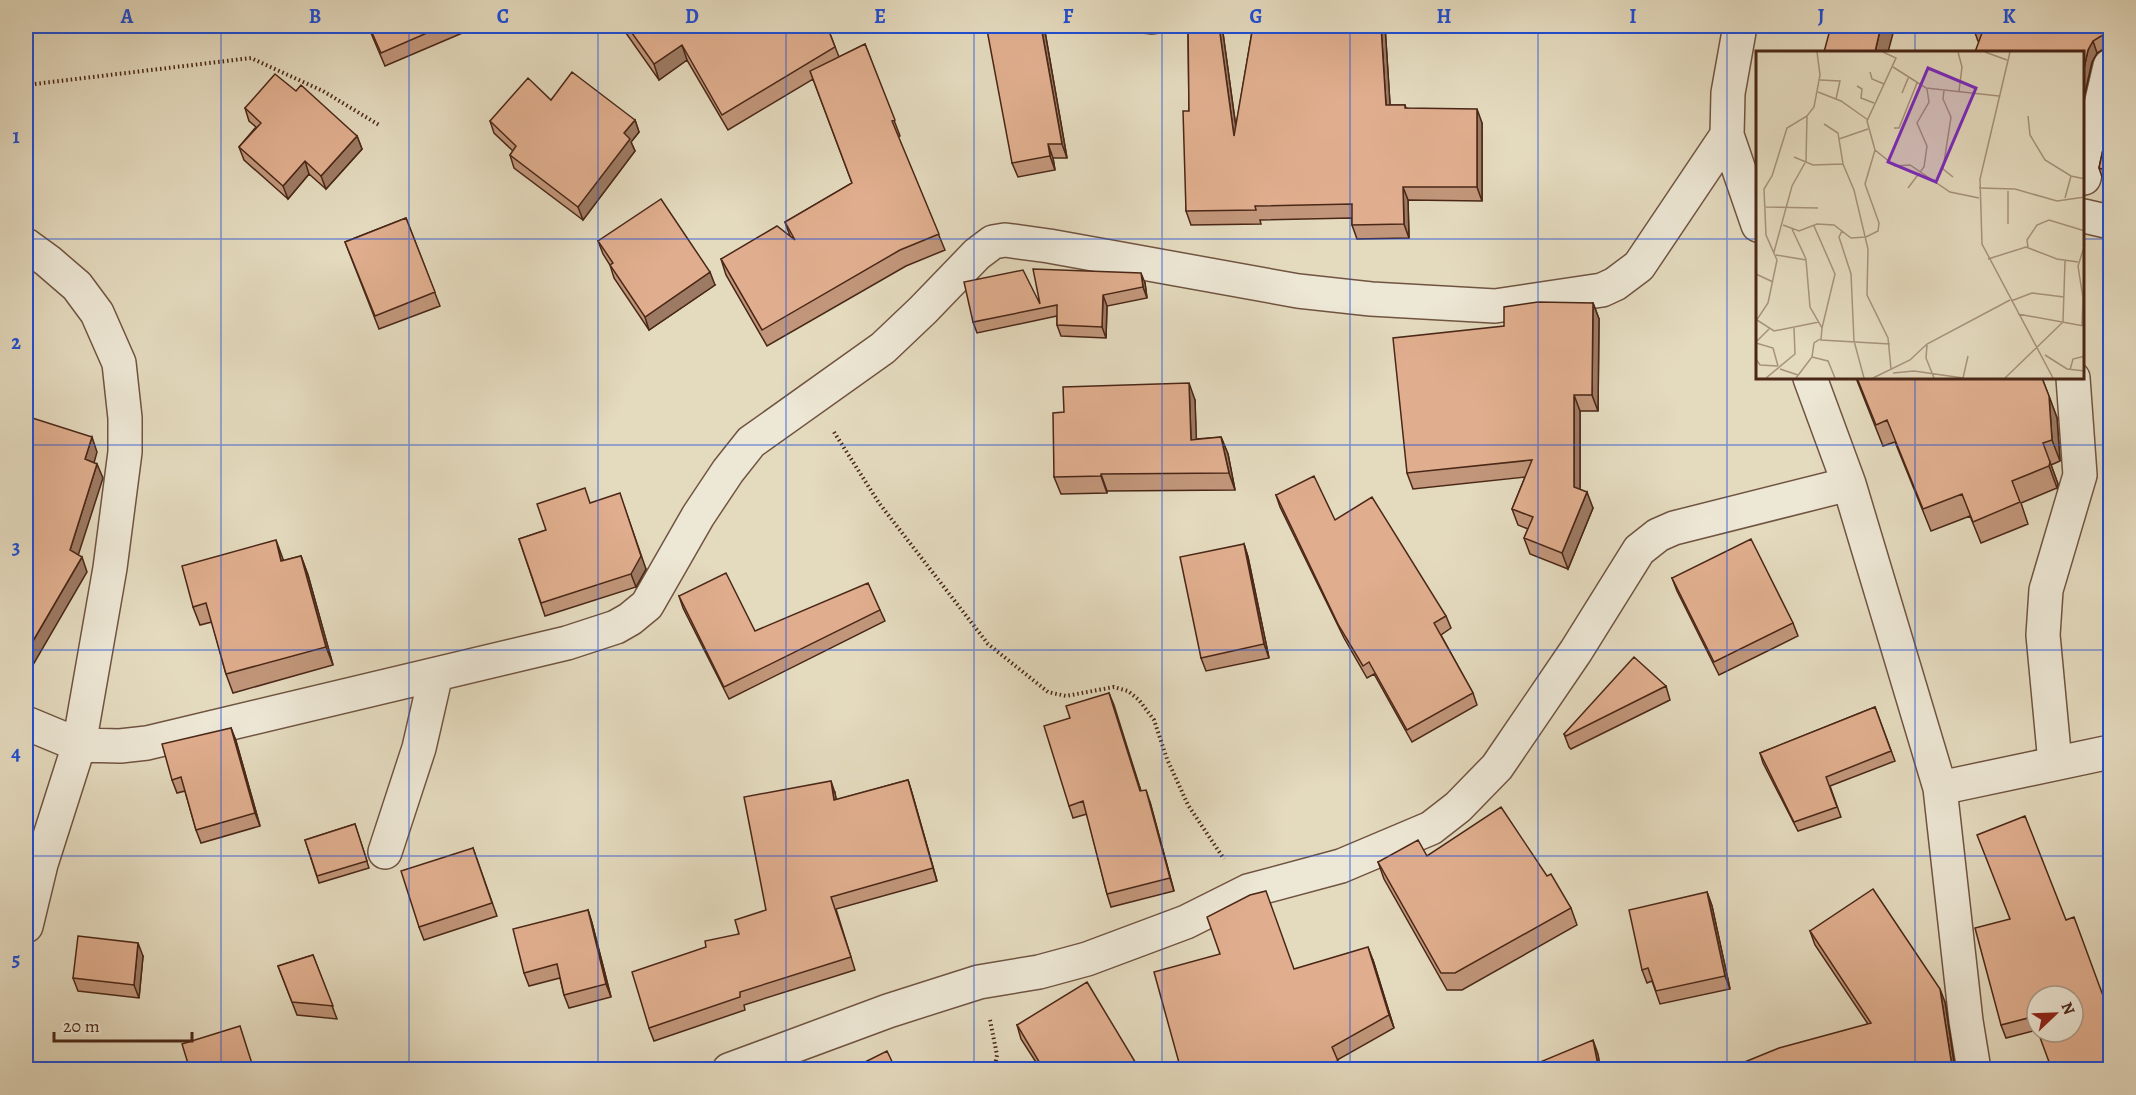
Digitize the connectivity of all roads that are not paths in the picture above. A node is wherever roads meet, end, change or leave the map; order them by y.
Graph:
1 (1740, 26) edge
2 (2110, 66) edge
3 (1727, 135) junction
4 (2085, 174) edge
5 (2085, 216) edge
6 (1756, 219) edge
7 (2110, 222) edge
8 (26, 245) edge
9 (1811, 380) edge
10 (2073, 380) edge
11 (1849, 483) junction
12 (436, 674) junction
13 (26, 723) edge
14 (79, 745) junction
15 (2110, 752) edge
16 (2055, 763) junction
17 (1940, 788) junction
18 (385, 852) dead end
19 (26, 926) edge
20 (729, 1070) edge
21 (1974, 1070) edge

1 - 3 street
2 - 4 street
3 - 6 street
3 - 12 street
5 - 7 street
8 - 14 street
9 - 11 street
10 - 16 street
11 - 17 street
11 - 20 street
12 - 14 street
12 - 18 street
13 - 14 street
14 - 19 street
15 - 16 street
16 - 17 street
17 - 21 street

